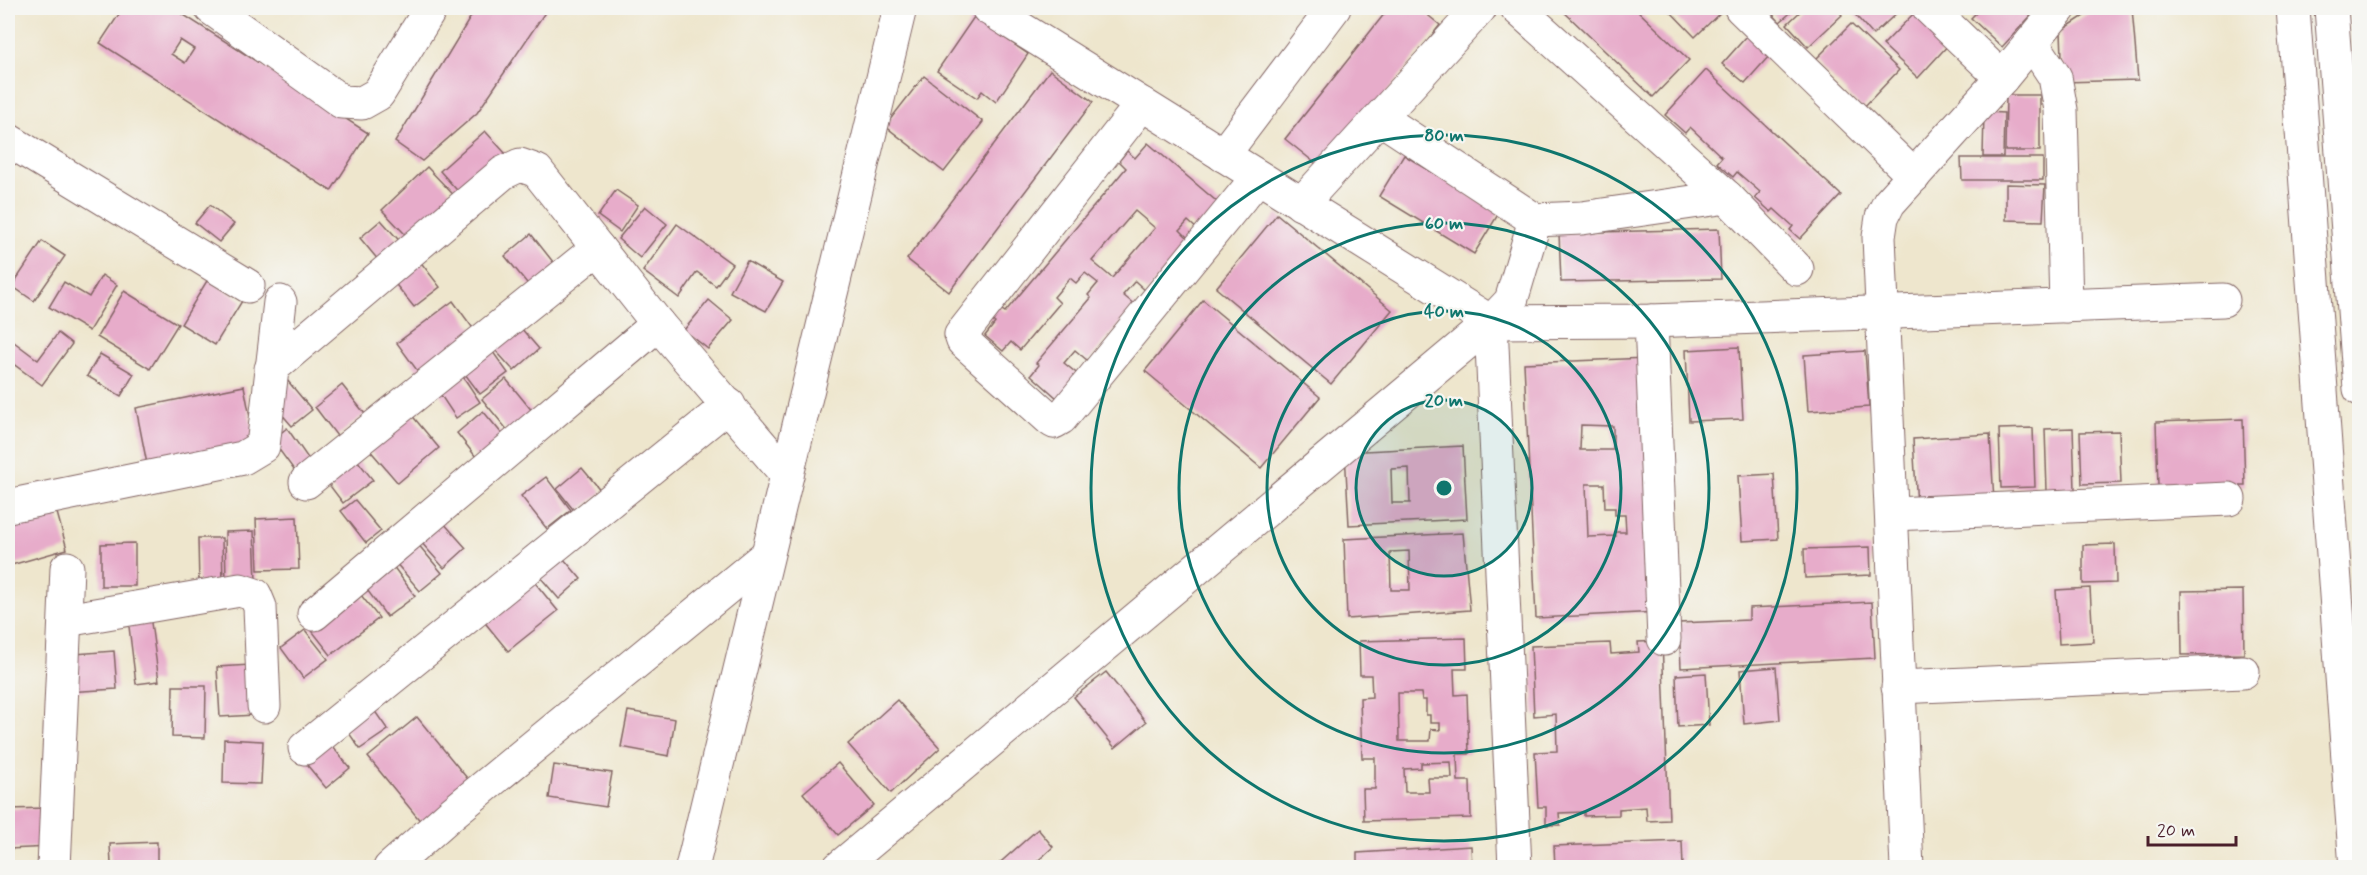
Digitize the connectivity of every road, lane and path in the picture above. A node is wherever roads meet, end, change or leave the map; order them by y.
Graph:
1 (211, 8) edge
2 (430, 8) edge
3 (900, 8) edge
4 (988, 8) edge
5 (1334, 8) edge
6 (1480, 8) edge
7 (1517, 8) edge
8 (1741, 8) edge
9 (1929, 8) edge
10 (2060, 8) edge
11 (2293, 8) edge
12 (2331, 8) edge
13 (2032, 42) junction
14 (2002, 78) junction
15 (1142, 104) junction
16 (1380, 117) junction
17 (8, 140) edge
18 (1223, 155) junction
19 (1914, 176) junction
20 (1258, 177) junction
21 (1727, 197) junction
22 (1301, 204) junction
23 (1534, 220) junction
24 (598, 248) junction
25 (1797, 268) dead end
26 (248, 286) dead end
27 (2223, 300) dead end
28 (280, 302) dead end
29 (2066, 306) junction
30 (1882, 312) junction
31 (1651, 321) junction
32 (1491, 322) junction
33 (658, 324) junction
34 (271, 369) junction
35 (2360, 388) edge
36 (729, 405) junction
37 (787, 475) junction
38 (306, 482) dead end
39 (2229, 499) dead end
40 (8, 506) edge
41 (1893, 514) junction
42 (767, 555) junction
43 (67, 568) dead end
44 (314, 614) dead end
45 (66, 620) junction
46 (1664, 639) dead end
47 (2243, 672) dead end
48 (1898, 687) junction
49 (264, 706) dead end
50 (305, 748) dead end
51 (54, 867) edge
52 (390, 867) edge
53 (692, 867) edge
54 (839, 867) edge
55 (1515, 867) edge
56 (1907, 867) edge
57 (2356, 867) edge

1 - 2 street
3 - 37 street
4 - 15 street
5 - 18 street
6 - 16 street
7 - 21 street
8 - 19 street
9 - 14 street
10 - 13 street
11 - 57 street
12 - 35 street
13 - 14 street
13 - 29 street
14 - 19 street
15 - 18 street
15 - 20 street
16 - 22 street
16 - 23 street
17 - 26 street
18 - 20 street
19 - 30 street
20 - 22 street
21 - 23 street
21 - 25 street
22 - 32 street
23 - 32 street
24 - 33 street
24 - 34 street
24 - 38 street
27 - 29 street
28 - 34 street
29 - 30 street
30 - 31 street
30 - 41 street
31 - 32 street
31 - 46 street
32 - 54 street
32 - 55 street
33 - 36 street
33 - 44 street
34 - 40 street
36 - 37 street
36 - 50 street
37 - 42 street
39 - 41 street
41 - 48 street
42 - 52 street
42 - 53 street
43 - 45 street
45 - 49 street
45 - 51 street
47 - 48 street
48 - 56 street

